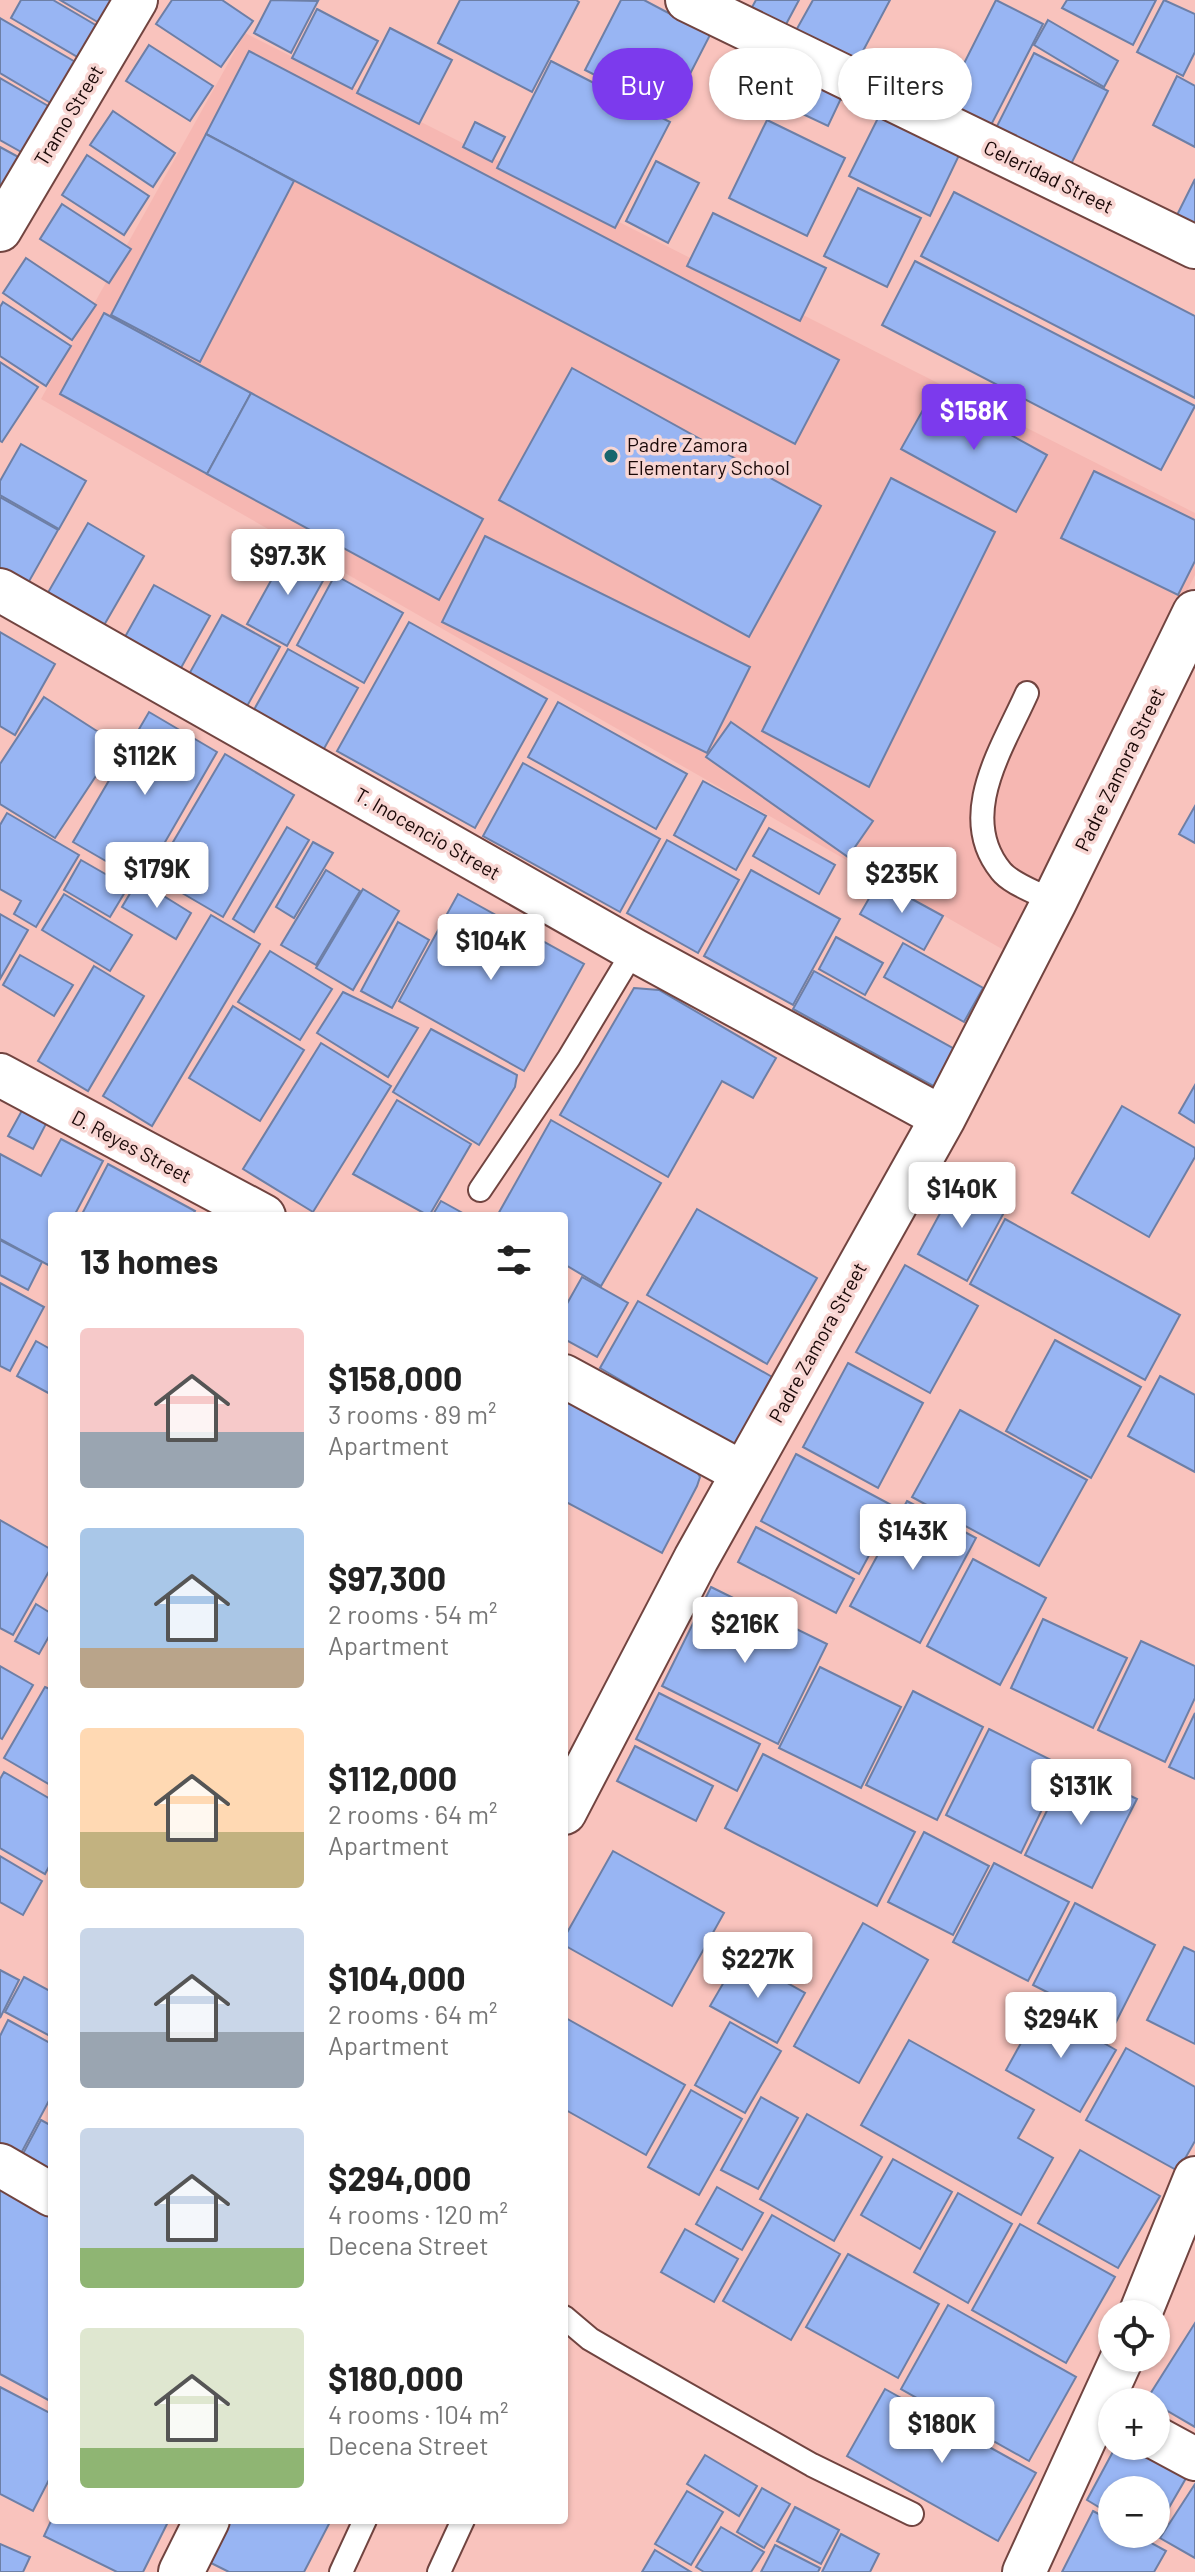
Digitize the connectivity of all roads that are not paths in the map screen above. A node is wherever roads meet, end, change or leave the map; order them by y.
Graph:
1 (136, 0) edge
2 (687, 0) edge
3 (0, 230) edge
4 (1195, 247) edge
5 (0, 590) edge
6 (1195, 613) edge
7 (1027, 693) dead end
8 (1054, 902) junction
9 (634, 950) junction
10 (0, 1075) edge
11 (943, 1118) junction
12 (480, 1190) dead end
13 (257, 1212) edge
14 (568, 1378) edge
15 (743, 1473) junction
16 (568, 1804) edge
17 (0, 2165) edge
18 (1195, 2178) edge
19 (48, 2193) edge
20 (1146, 2300) edge
21 (568, 2320) edge
22 (1098, 2428) edge
23 (1170, 2446) edge
24 (1195, 2459) edge
25 (912, 2514) dead end
26 (205, 2524) edge
27 (363, 2524) edge
28 (461, 2524) edge
29 (181, 2572) edge
30 (341, 2572) edge
31 (439, 2572) edge
32 (1024, 2572) edge

1 - 3 street, Tramo Street
2 - 4 street, Celeridad Street
5 - 9 street, T. Inocencio Street
6 - 8 street, Padre Zamora Street
7 - 8 lane
8 - 11 street, Padre Zamora Street
9 - 11 street, T. Inocencio Street
9 - 12 lane
10 - 13 street, D. Reyes Street
11 - 15 street, Padre Zamora Street
14 - 15 street
15 - 16 street, Padre Zamora Street
17 - 19 street
18 - 20 street
21 - 25 lane
22 - 32 street
23 - 24 street
26 - 29 street
27 - 30 lane
28 - 31 lane

